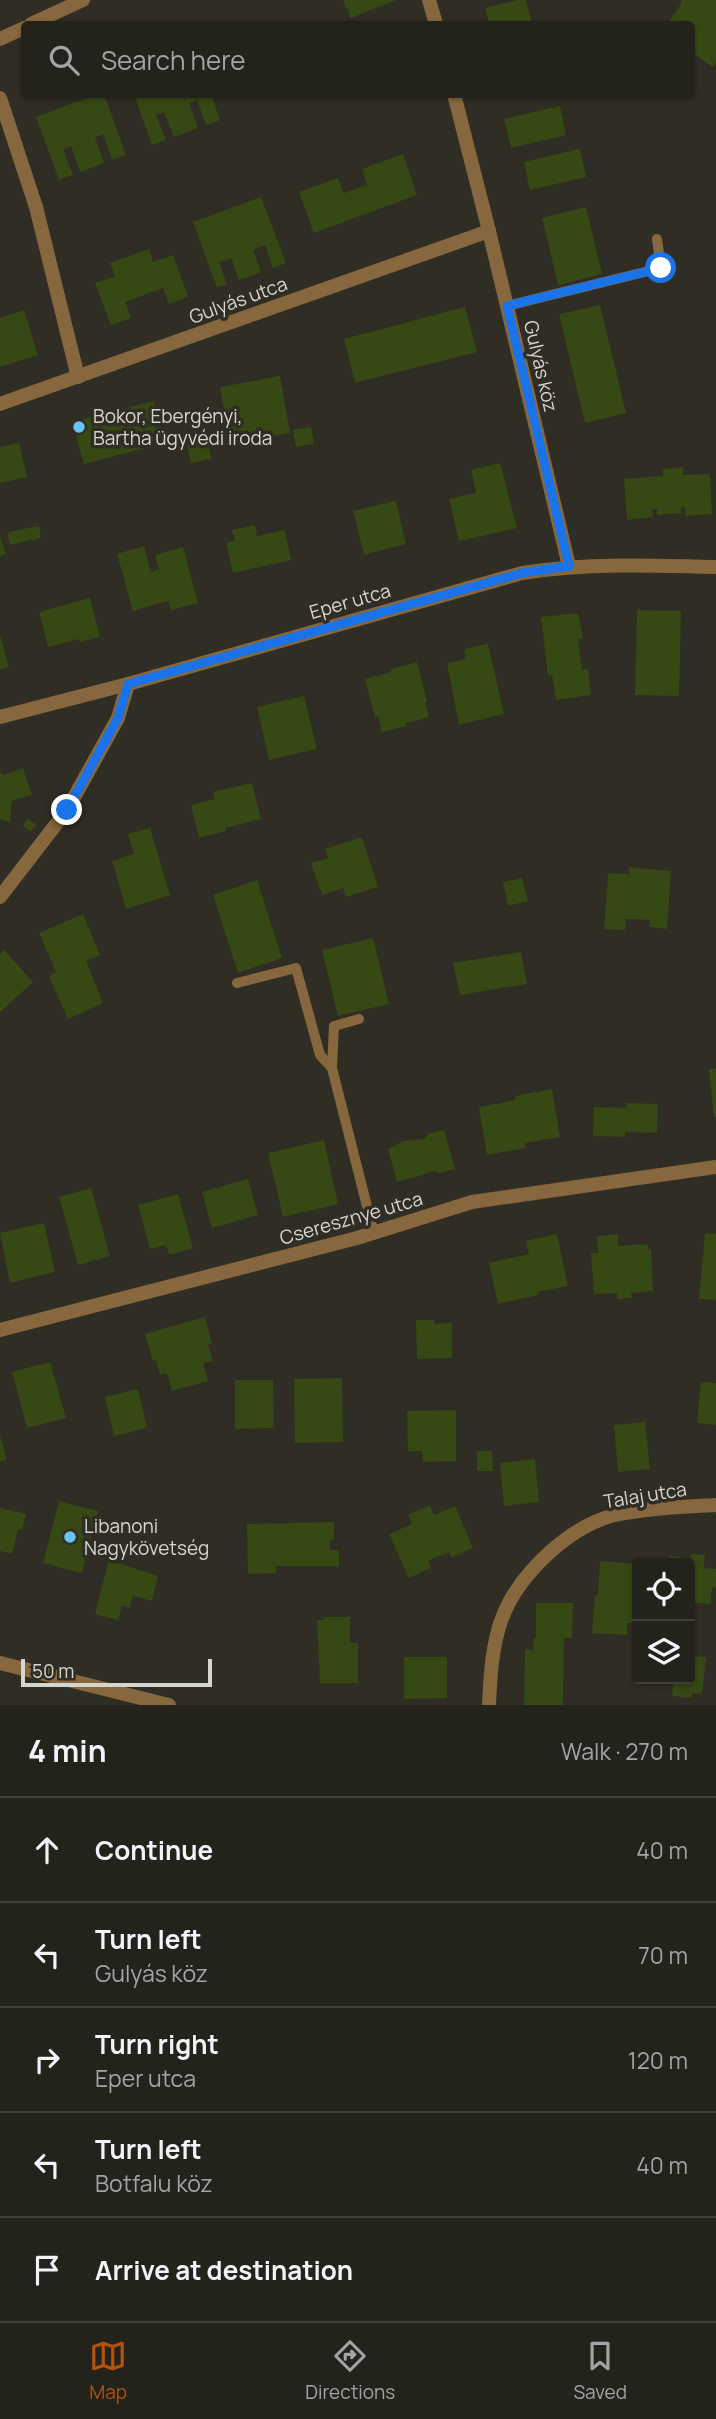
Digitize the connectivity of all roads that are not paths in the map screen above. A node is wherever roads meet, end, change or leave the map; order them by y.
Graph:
1 (83, 0) edge
2 (429, 0) edge
3 (38, 21) edge
4 (435, 21) edge
5 (21, 29) edge
6 (0, 39) edge
7 (0, 98) edge
8 (455, 98) edge
9 (489, 231) junction
10 (657, 239) dead end
11 (507, 306) junction
12 (78, 377) junction
13 (0, 404) edge
14 (569, 566) junction
15 (716, 567) edge
16 (128, 684) junction
17 (0, 717) edge
18 (0, 897) edge
19 (237, 983) dead end
20 (359, 1019) dead end
21 (332, 1068) junction
22 (716, 1167) edge
23 (374, 1234) junction
24 (0, 1330) edge
25 (716, 1504) edge
26 (0, 1663) edge
27 (169, 1705) edge
28 (489, 1705) edge

1 - 3 street
2 - 4 street
5 - 6 street
7 - 12 street
8 - 9 street, Gulyás köz
9 - 11 street, Gulyás köz
9 - 12 street, Gulyás utca
10 - 11 lane
11 - 14 street, Gulyás köz
12 - 13 street, Gulyás utca
14 - 15 street, Eper utca
14 - 16 street, Eper utca
16 - 17 street, Eper utca
16 - 18 street
19 - 21 lane
20 - 21 lane
21 - 23 lane
22 - 23 street, Cseresznye utca
23 - 24 street, Cseresznye utca
25 - 28 street, Talaj utca
26 - 27 street

